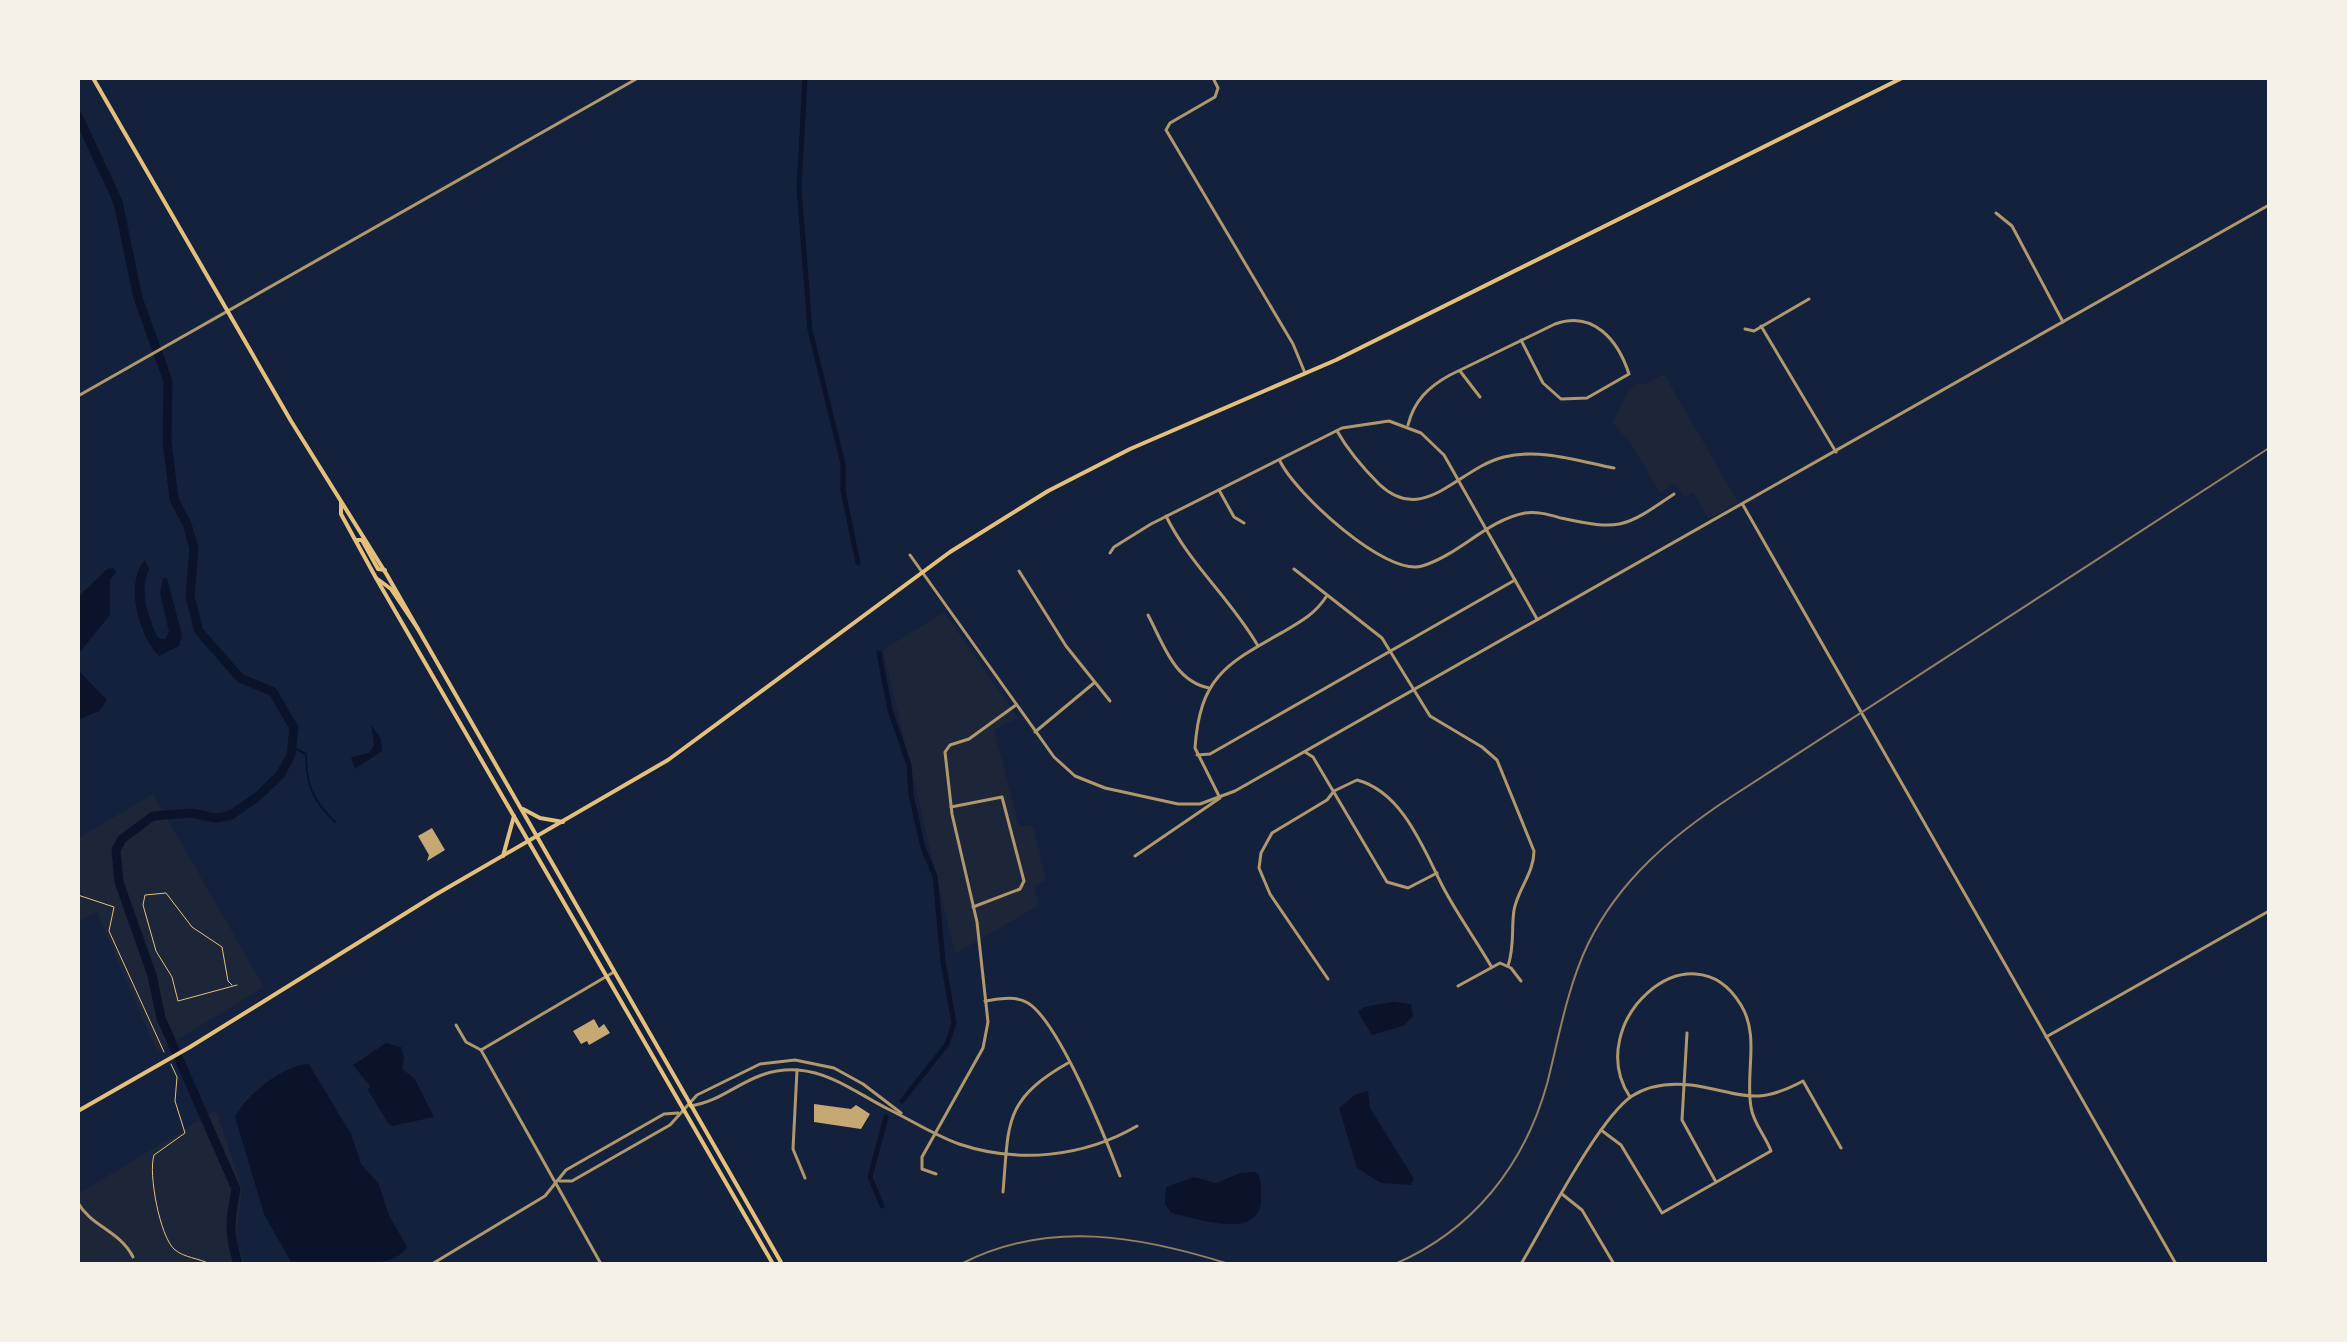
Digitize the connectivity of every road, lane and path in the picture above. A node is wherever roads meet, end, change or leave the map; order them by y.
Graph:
1 (93, 78) edge
2 (638, 78) edge
3 (1213, 78) edge
4 (1902, 78) edge
5 (2269, 205) edge
6 (1996, 213) dead end
7 (1809, 299) dead end
8 (228, 311) junction
9 (2063, 322) junction
10 (1761, 326) junction
11 (1745, 329) dead end
12 (1521, 340) junction
13 (1460, 371) junction
14 (1305, 373) junction
15 (78, 396) edge
16 (1480, 397) dead end
17 (1408, 426) junction
18 (1337, 431) junction
19 (1836, 452) junction
20 (1279, 460) junction
21 (1614, 468) dead end
22 (1458, 479) junction
23 (1219, 490) junction
24 (1674, 494) dead end
25 (341, 503) junction
26 (1743, 505) junction
27 (1166, 516) junction
28 (1244, 523) dead end
29 (1487, 530) junction
30 (356, 540) junction
31 (1110, 553) dead end
32 (910, 555) dead end
33 (1294, 569) dead end
34 (385, 570) junction
35 (1019, 571) dead end
36 (922, 572) junction
37 (376, 578) junction
38 (1515, 580) junction
39 (1326, 597) junction
40 (1148, 615) dead end
41 (1537, 619) junction
42 (420, 630) junction
43 (1258, 646) junction
44 (1391, 652) junction
45 (1094, 683) junction
46 (1209, 688) junction
47 (1413, 691) junction
48 (1110, 701) dead end
49 (1016, 705) junction
50 (1035, 732) junction
51 (1305, 752) junction
52 (1197, 755) junction
53 (1334, 791) junction
54 (1220, 798) junction
55 (951, 807) junction
56 (523, 809) junction
57 (514, 816) junction
58 (563, 822) junction
59 (538, 836) junction
60 (529, 841) junction
61 (1135, 856) dead end
62 (503, 857) junction
63 (1437, 873) junction
64 (78, 895) edge
65 (973, 907) junction
66 (2269, 911) edge
67 (1491, 966) junction
68 (1508, 966) junction
69 (614, 972) junction
70 (607, 977) junction
71 (1328, 979) dead end
72 (1521, 981) dead end
73 (232, 985) junction
74 (237, 985) dead end
75 (1458, 986) dead end
76 (985, 1001) junction
77 (456, 1025) dead end
78 (1687, 1033) dead end
79 (2046, 1037) junction
80 (481, 1050) junction
81 (1068, 1063) junction
82 (797, 1070) junction
83 (1683, 1084) junction
84 (1630, 1097) junction
85 (1750, 1098) junction
86 (690, 1106) junction
87 (78, 1111) edge
88 (681, 1111) junction
89 (904, 1116) junction
90 (1137, 1126) dead end
91 (1601, 1130) junction
92 (934, 1133) junction
93 (1107, 1141) junction
94 (1841, 1148) dead end
95 (1007, 1154) junction
96 (936, 1174) dead end
97 (1120, 1176) dead end
98 (805, 1178) dead end
99 (1716, 1182) junction
100 (558, 1183) junction
101 (1003, 1192) dead end
102 (1562, 1194) junction
103 (78, 1203) edge
104 (133, 1257) dead end
105 (210, 1264) edge
106 (432, 1264) edge
107 (601, 1264) edge
108 (778, 1264) edge
109 (1521, 1264) edge
110 (1614, 1264) edge
111 (2176, 1264) edge

1 - 8 main road
2 - 8 street
3 - 14 street
4 - 14 main road
5 - 9 street
6 - 9 street
7 - 10 street
8 - 15 street
8 - 25 main road
9 - 19 street
10 - 11 street
10 - 19 street
12 - 12 street
12 - 13 street
13 - 16 street
13 - 17 street
14 - 36 main road
17 - 18 street
17 - 22 street
18 - 20 street
18 - 22 street
19 - 26 street
20 - 23 street
20 - 29 street
21 - 22 street
22 - 29 street
23 - 27 street
23 - 28 street
24 - 29 street
25 - 30 main road
25 - 34 main road
26 - 41 street
26 - 79 street
27 - 31 street
27 - 43 street
29 - 38 street
30 - 34 main road
30 - 37 main road
32 - 36 street
33 - 39 street
34 - 42 main road
35 - 45 street
36 - 49 street
36 - 58 main road
37 - 42 main road
37 - 57 main road
38 - 41 street
38 - 44 street
39 - 43 street
39 - 44 street
40 - 46 street
41 - 47 street
42 - 56 main road
43 - 46 street
44 - 47 street
44 - 52 street
45 - 48 street
45 - 50 street
46 - 52 street
47 - 51 street
47 - 68 street
49 - 50 street
49 - 55 street
50 - 54 street
51 - 53 street
51 - 54 street
52 - 54 street
53 - 63 street
53 - 63 street
53 - 71 street
54 - 61 street
55 - 65 street
55 - 65 street
56 - 58 main road
56 - 59 main road
57 - 60 main road
57 - 62 main road
58 - 59 main road
59 - 60 main road
59 - 69 main road
60 - 62 main road
60 - 70 main road
62 - 87 main road
63 - 67 street
64 - 105 path
65 - 76 street
66 - 79 street
67 - 68 street
67 - 75 street
68 - 72 street
69 - 70 street
69 - 86 main road
70 - 80 street
70 - 88 main road
73 - 73 path
73 - 74 path
76 - 81 street
76 - 92 street
77 - 80 street
78 - 83 street
79 - 111 street
80 - 100 street
81 - 93 street
81 - 95 street
82 - 86 street
82 - 89 street
82 - 98 street
83 - 84 street
83 - 85 street
83 - 99 street
84 - 85 street
84 - 91 street
85 - 94 street
85 - 99 street
86 - 88 street
86 - 89 street
86 - 108 main road
88 - 100 street
88 - 100 street
88 - 108 main road
89 - 92 street
90 - 93 street
91 - 99 street
91 - 102 street
92 - 95 street
92 - 96 street
93 - 95 street
93 - 97 street
95 - 101 street
100 - 106 street
100 - 107 street
102 - 109 street
102 - 110 street
103 - 104 street

